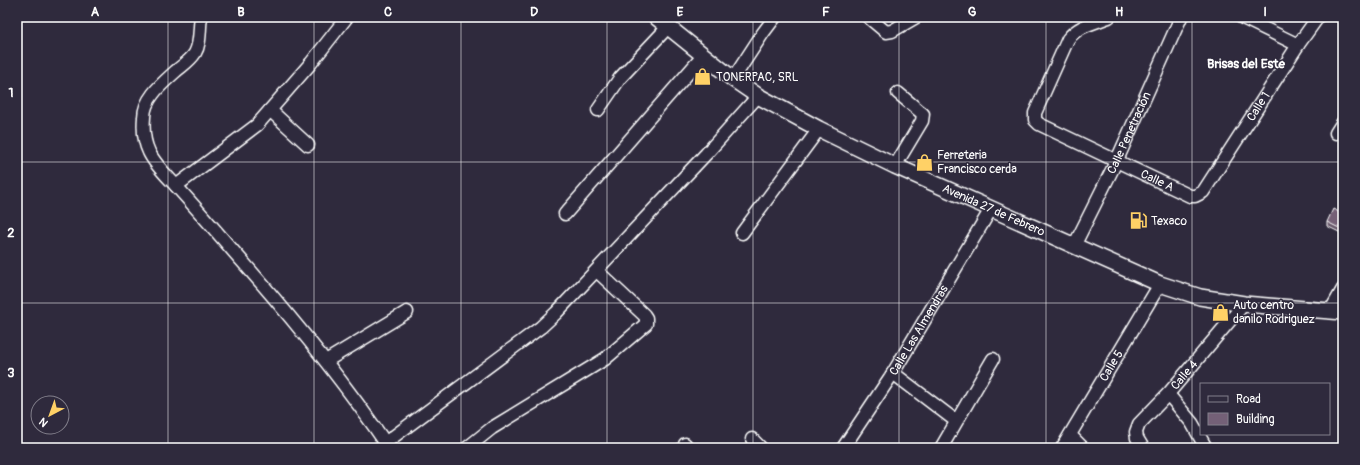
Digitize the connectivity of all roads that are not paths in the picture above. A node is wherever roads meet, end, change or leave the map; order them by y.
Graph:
1 (201, 17) edge
2 (347, 17) edge
3 (656, 17) edge
4 (776, 17) edge
5 (868, 17) edge
6 (916, 17) edge
7 (1109, 17) edge
8 (1181, 17) edge
9 (1241, 17) edge
10 (1318, 17) edge
11 (668, 27) junction
12 (1298, 45) junction
13 (702, 56) junction
14 (733, 79) junction
15 (898, 93) dead end
16 (758, 96) junction
17 (270, 110) junction
18 (598, 110) dead end
19 (1343, 122) edge
20 (819, 129) junction
21 (1336, 133) dead end
22 (308, 145) dead end
23 (1117, 160) junction
24 (895, 166) junction
25 (176, 186) junction
26 (1199, 195) joint
27 (991, 209) junction
28 (565, 214) dead end
29 (742, 232) dead end
30 (1074, 246) junction
31 (597, 271) junction
32 (1160, 284) junction
33 (1343, 289) edge
34 (1244, 304) junction
35 (1337, 311) edge
36 (408, 312) dead end
37 (993, 359) dead end
38 (326, 361) junction
39 (893, 373) junction
40 (1168, 394) junction
41 (956, 421) junction
42 (1070, 435) junction
43 (752, 439) dead end
44 (387, 446) edge
45 (467, 448) edge
46 (761, 448) edge
47 (843, 448) edge
48 (941, 448) edge
49 (1062, 448) edge
50 (1083, 448) edge
51 (1143, 448) edge
52 (1206, 448) edge

1 - 25 street
2 - 17 street
3 - 11 main road, Avenida 27 de Febrero
4 - 14 street
5 - 6 street
7 - 23 street, Calle A
8 - 23 street, Calle Penetración
9 - 12 street
10 - 12 street, Calle 1
11 - 13 main road, Avenida 27 de Febrero
11 - 18 street
12 - 26 street, Calle 1
13 - 14 main road, Avenida 27 de Febrero
13 - 28 street
14 - 16 main road, Avenida 27 de Febrero
15 - 24 street
16 - 20 main road, Avenida 27 de Febrero
16 - 31 street
17 - 22 street
17 - 25 street
19 - 21 street
20 - 24 main road, Avenida 27 de Febrero
20 - 29 street
23 - 26 street, Calle A
23 - 30 street, Calle Penetración
24 - 27 main road, Avenida 27 de Febrero
25 - 38 street
27 - 30 main road, Avenida 27 de Febrero
27 - 39 street, Calle Las Almendras
30 - 32 main road, Avenida 27 de Febrero
31 - 44 street
31 - 45 street
32 - 34 main road, Avenida 27 de Febrero
32 - 42 street, Calle 5
33 - 35 street
34 - 35 main road, Avenida 27 de Febrero
34 - 40 street, Calle 4
36 - 38 street
37 - 41 street
38 - 44 street
39 - 41 street
39 - 47 street, Calle Las Almendras
40 - 51 street, Calle 4
40 - 52 street
41 - 48 street
42 - 49 street, Calle 5
42 - 50 street
43 - 46 street

